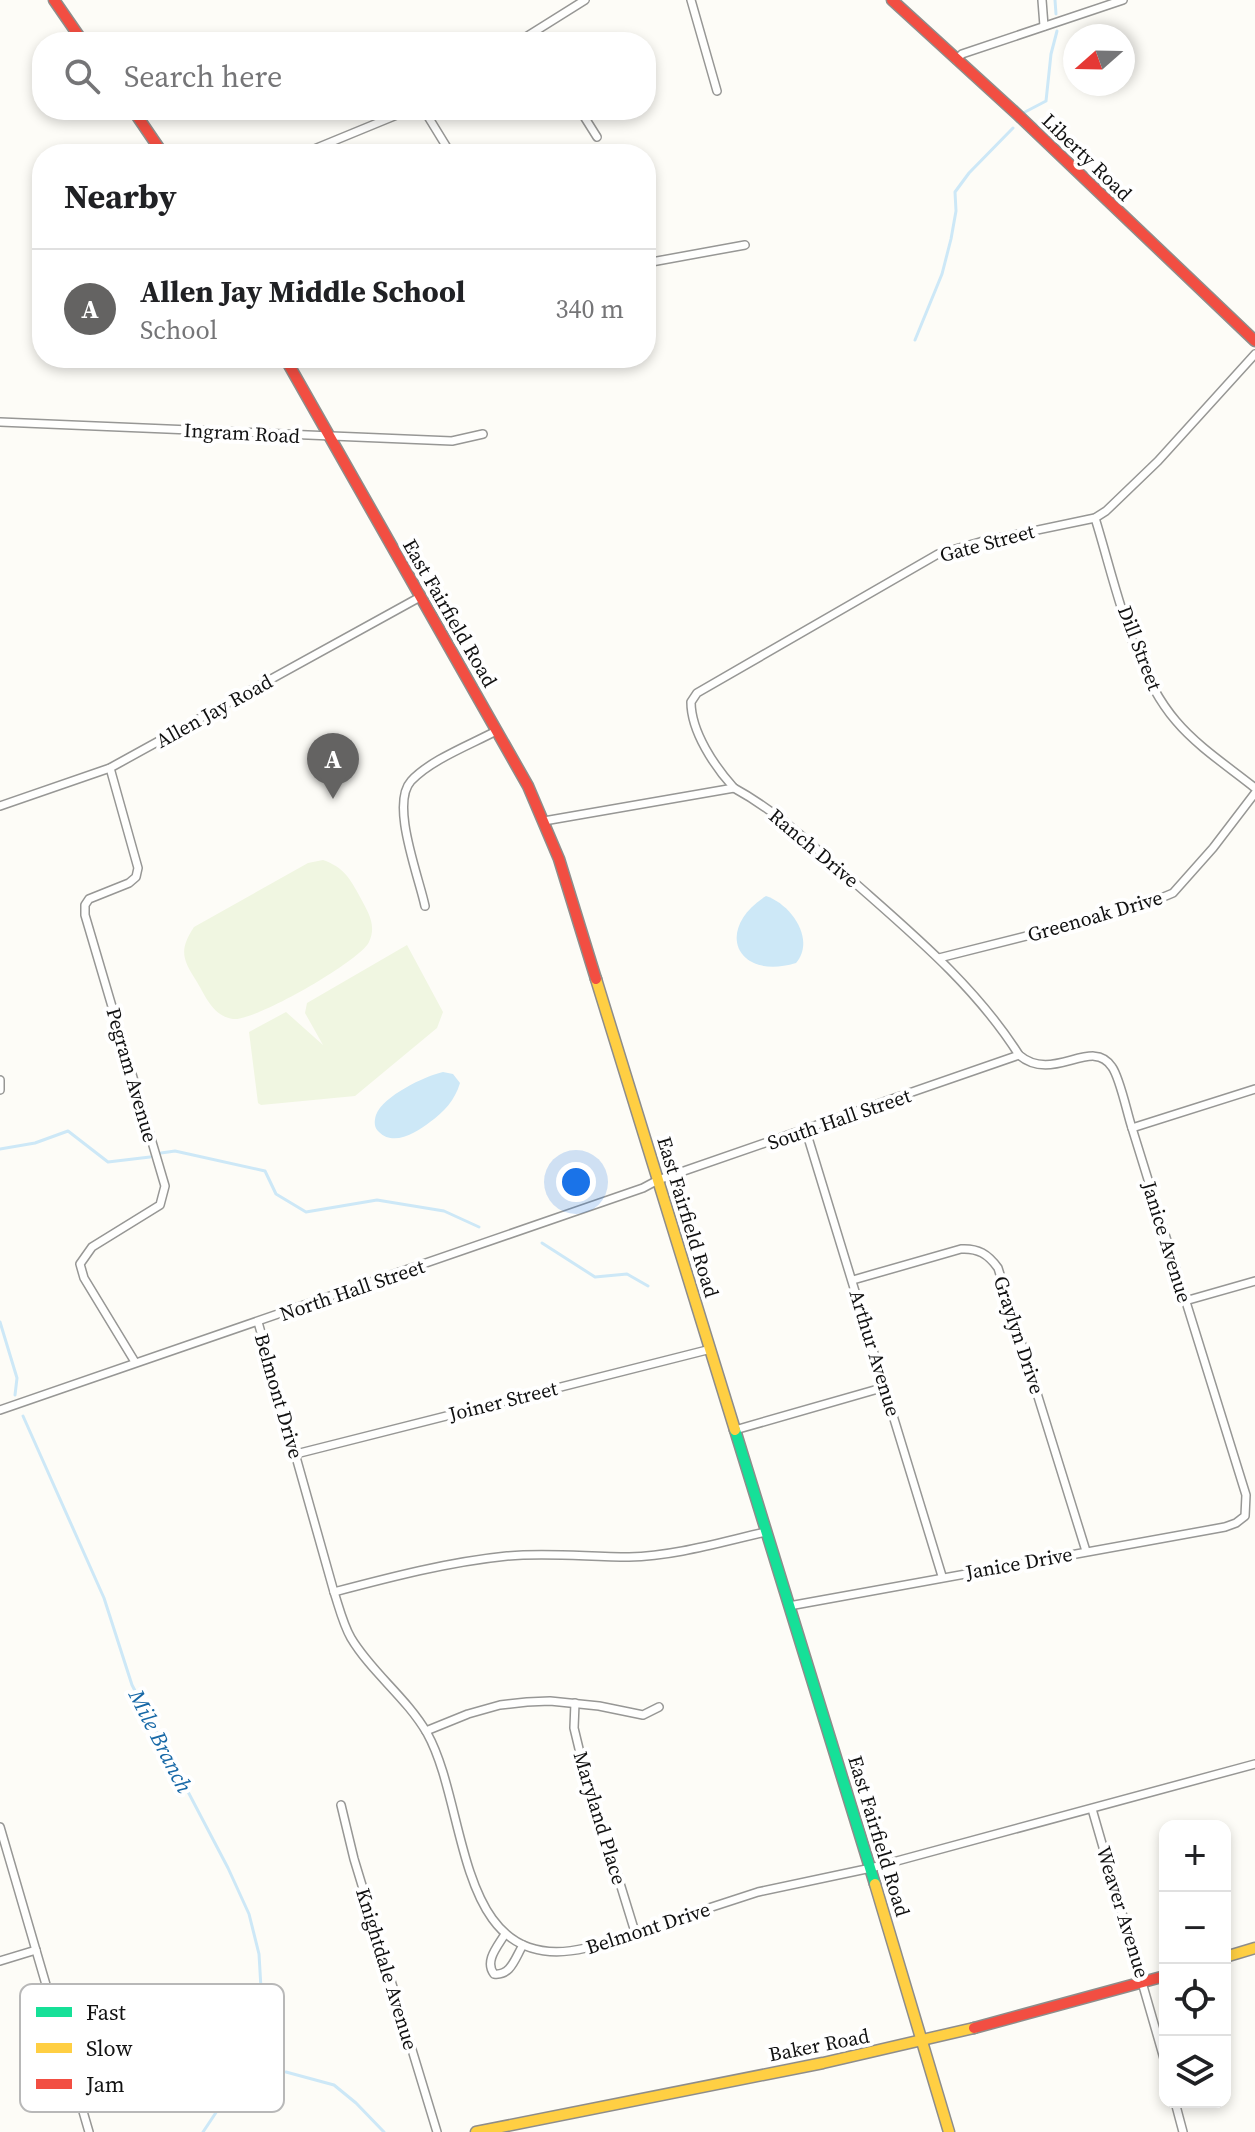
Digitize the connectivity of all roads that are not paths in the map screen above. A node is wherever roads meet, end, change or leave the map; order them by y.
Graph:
1 (54, 0) edge
2 (585, 0) edge
3 (691, 0) edge
4 (892, 0) edge
5 (1042, 0) edge
6 (1123, 0) edge
7 (1044, 26) junction
8 (76, 32) edge
9 (533, 32) edge
10 (956, 60) junction
11 (717, 91) dead end
12 (140, 120) edge
13 (385, 120) edge
14 (430, 120) edge
15 (586, 120) edge
16 (597, 137) dead end
17 (156, 144) edge
18 (326, 144) edge
19 (445, 144) edge
20 (745, 245) dead end
21 (656, 261) edge
22 (1255, 341) edge
23 (1255, 354) edge
24 (291, 368) edge
25 (0, 422) edge
26 (483, 434) dead end
27 (330, 437) junction
28 (1095, 518) junction
29 (420, 597) junction
30 (496, 731) junction
31 (110, 768) junction
32 (734, 788) junction
33 (1255, 791) edge
34 (0, 806) edge
35 (544, 821) junction
36 (425, 906) dead end
37 (939, 958) junction
38 (1019, 1055) junction
39 (0, 1080) edge
40 (1255, 1089) edge
41 (0, 1090) edge
42 (1132, 1128) junction
43 (806, 1131) junction
44 (658, 1180) junction
45 (853, 1280) junction
46 (1255, 1281) edge
47 (1185, 1301) junction
48 (258, 1322) junction
49 (711, 1349) junction
50 (135, 1362) junction
51 (885, 1387) junction
52 (0, 1410) edge
53 (735, 1430) junction
54 (296, 1454) junction
55 (1245, 1516) joint
56 (766, 1532) junction
57 (1086, 1551) junction
58 (942, 1576) junction
59 (334, 1592) junction
60 (789, 1606) junction
61 (575, 1703) junction
62 (659, 1707) dead end
63 (426, 1731) junction
64 (1255, 1764) edge
65 (341, 1805) dead end
66 (1092, 1809) junction
67 (0, 1827) edge
68 (871, 1868) junction
69 (635, 1932) junction
70 (505, 1934) junction
71 (523, 1945) junction
72 (1255, 1948) edge
73 (36, 1950) junction
74 (1231, 1955) edge
75 (0, 1961) edge
76 (1159, 1978) edge
77 (1144, 1982) junction
78 (46, 1984) edge
79 (1159, 2039) edge
80 (924, 2042) junction
81 (1177, 2108) edge
82 (83, 2112) edge
83 (89, 2132) edge
84 (437, 2132) edge
85 (476, 2132) edge
86 (949, 2132) edge
87 (1183, 2132) edge

1 - 8 main road
2 - 9 street
3 - 11 street
4 - 10 main road, Liberty Road
5 - 7 street
6 - 7 street
7 - 10 street
10 - 22 main road, Liberty Road
12 - 17 main road
13 - 18 street
14 - 19 street
15 - 16 street
20 - 21 street
23 - 28 street, Gate Street
24 - 27 main road, East Fairfield Road
25 - 27 street, Ingram Road
26 - 27 street, Ingram Road
27 - 29 main road, East Fairfield Road
28 - 32 street, Gate Street
28 - 33 street, Dill Street
29 - 30 main road, East Fairfield Road
29 - 31 street, Allen Jay Road
30 - 35 main road, East Fairfield Road
30 - 36 street
31 - 34 street, Allen Jay Road
31 - 50 street, Pegram Avenue
32 - 35 street
32 - 37 street, Ranch Drive
33 - 37 street, Greenoak Drive
35 - 44 main road, East Fairfield Road
37 - 38 street, Ranch Drive
38 - 42 street, Janice Avenue
38 - 43 street, South Hall Street
39 - 41 street
40 - 42 street
42 - 47 street, Janice Avenue
43 - 44 street, South Hall Street
43 - 45 street, Arthur Avenue
44 - 48 street, North Hall Street
44 - 49 main road, East Fairfield Road
45 - 51 street, Arthur Avenue
45 - 57 street, Graylyn Drive
46 - 47 street
47 - 55 street, Janice Avenue
48 - 50 street, North Hall Street
48 - 54 street, Belmont Drive
49 - 53 main road, East Fairfield Road
49 - 54 street, Joiner Street
50 - 52 street, North Hall Street
51 - 53 street
51 - 58 street, Arthur Avenue
53 - 56 main road, East Fairfield Road
54 - 59 street, Belmont Drive
55 - 57 street, Janice Drive
56 - 59 street
56 - 60 main road, East Fairfield Road
57 - 58 street, Janice Drive
58 - 60 street, Janice Drive
59 - 63 street, Belmont Drive
60 - 68 main road, East Fairfield Road
61 - 62 street
61 - 63 street
61 - 69 street, Maryland Place
63 - 70 street, Belmont Drive
64 - 66 street, Belmont Drive
65 - 84 street, Knightdale Avenue
66 - 68 street, Belmont Drive
66 - 77 street, Weaver Avenue
67 - 73 street
68 - 69 street, Belmont Drive
68 - 80 main road, East Fairfield Road
69 - 71 street, Belmont Drive
70 - 71 street, Belmont Drive
70 - 71 street
72 - 74 main road
73 - 75 street
73 - 78 street
76 - 77 main road, Baker Road
77 - 79 street, Weaver Avenue
77 - 80 main road, Baker Road
80 - 85 main road, Baker Road
80 - 86 main road, East Fairfield Road
81 - 87 street
82 - 83 street

